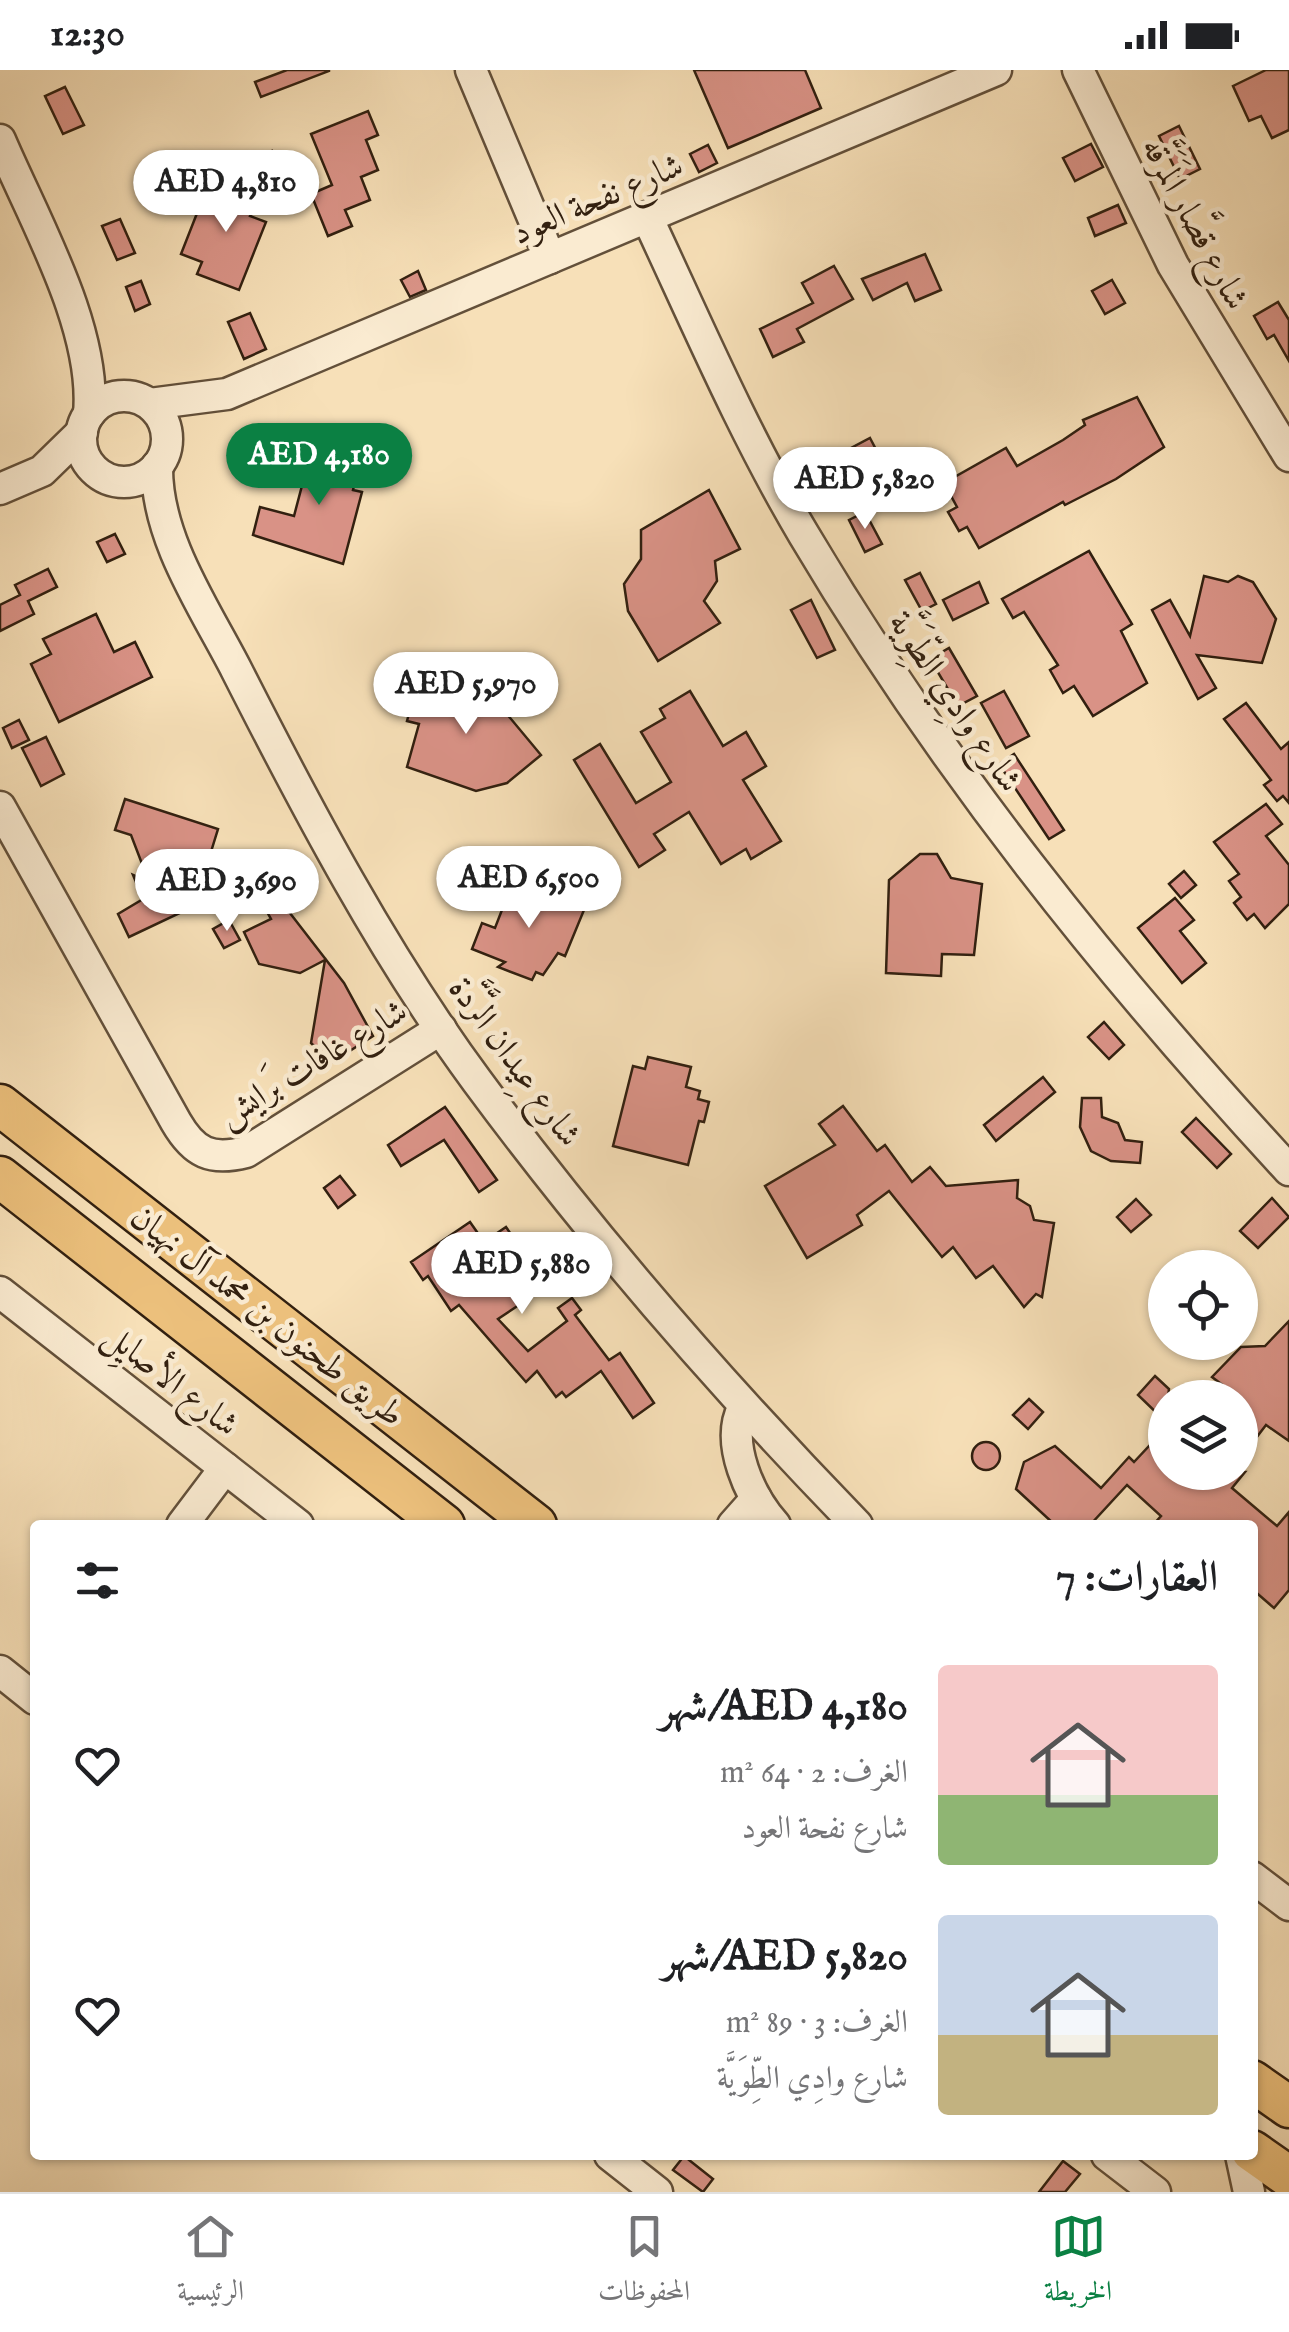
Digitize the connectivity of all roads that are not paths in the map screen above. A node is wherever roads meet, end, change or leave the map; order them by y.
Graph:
1 (471, 70) edge
2 (996, 70) edge
3 (1078, 70) edge
4 (0, 140) edge
5 (647, 217) junction
6 (550, 258) junction
7 (83, 336) junction
8 (227, 394) junction
9 (138, 400) junction
10 (85, 423) junction
11 (162, 456) junction
12 (1289, 456) edge
13 (42, 471) junction
14 (107, 476) junction
15 (0, 489) edge
16 (168, 532) junction
17 (0, 808) edge
18 (442, 1028) junction
19 (0, 1105) edge
20 (1289, 1170) edge
21 (0, 1176) edge
22 (0, 1292) edge
23 (743, 1408) junction
24 (225, 1468) junction
25 (744, 1517) edge
26 (186, 1520) edge
27 (292, 1520) edge
28 (438, 1520) edge
29 (530, 1520) edge
30 (851, 1520) edge
31 (0, 1671) edge
32 (30, 1695) edge
33 (1258, 1882) edge
34 (1289, 1905) edge
35 (1258, 2085) edge
36 (1289, 2107) edge
37 (1258, 2156) edge
38 (616, 2160) edge
39 (1113, 2160) edge
40 (1242, 2160) edge
41 (1289, 2177) edge
42 (657, 2192) edge
43 (1155, 2192) edge
44 (1249, 2192) edge

1 - 6 street
2 - 5 street, شارع نفحة العود
3 - 12 street, شارع قصَّار المَرَقَّه
4 - 7 street
5 - 6 street, شارع نفحة العود
5 - 20 street, شارع وادِي الطِّوَيَّة
6 - 8 street, شارع نفحة العود
7 - 9 street
7 - 10 street
8 - 9 street, شارع نفحة العود
8 - 11 street, شارع نفحة العود
9 - 10 street
9 - 11 street
10 - 13 street
10 - 14 street
11 - 14 street
11 - 16 street, شارع عِيدان الرَّدَّة
13 - 14 street
13 - 15 street
14 - 16 street, شارع عِيدان الرَّدَّة
16 - 18 street, شارع عِيدان الرَّدَّة
17 - 18 street, شارع غافات بَرايش
18 - 23 street, شارع عِيدان الرَّدَّة
19 - 29 main road, طريق طحنون بن محمد آل نهيان
21 - 28 main road
22 - 24 street, شارع الأصايِل
23 - 25 street
23 - 30 street, شارع عِيدان الرَّدَّة
24 - 26 street
24 - 27 street, شارع الأصايِل
31 - 32 street
33 - 34 street
35 - 36 main road
37 - 41 main road
38 - 42 street
39 - 43 street
40 - 44 street

